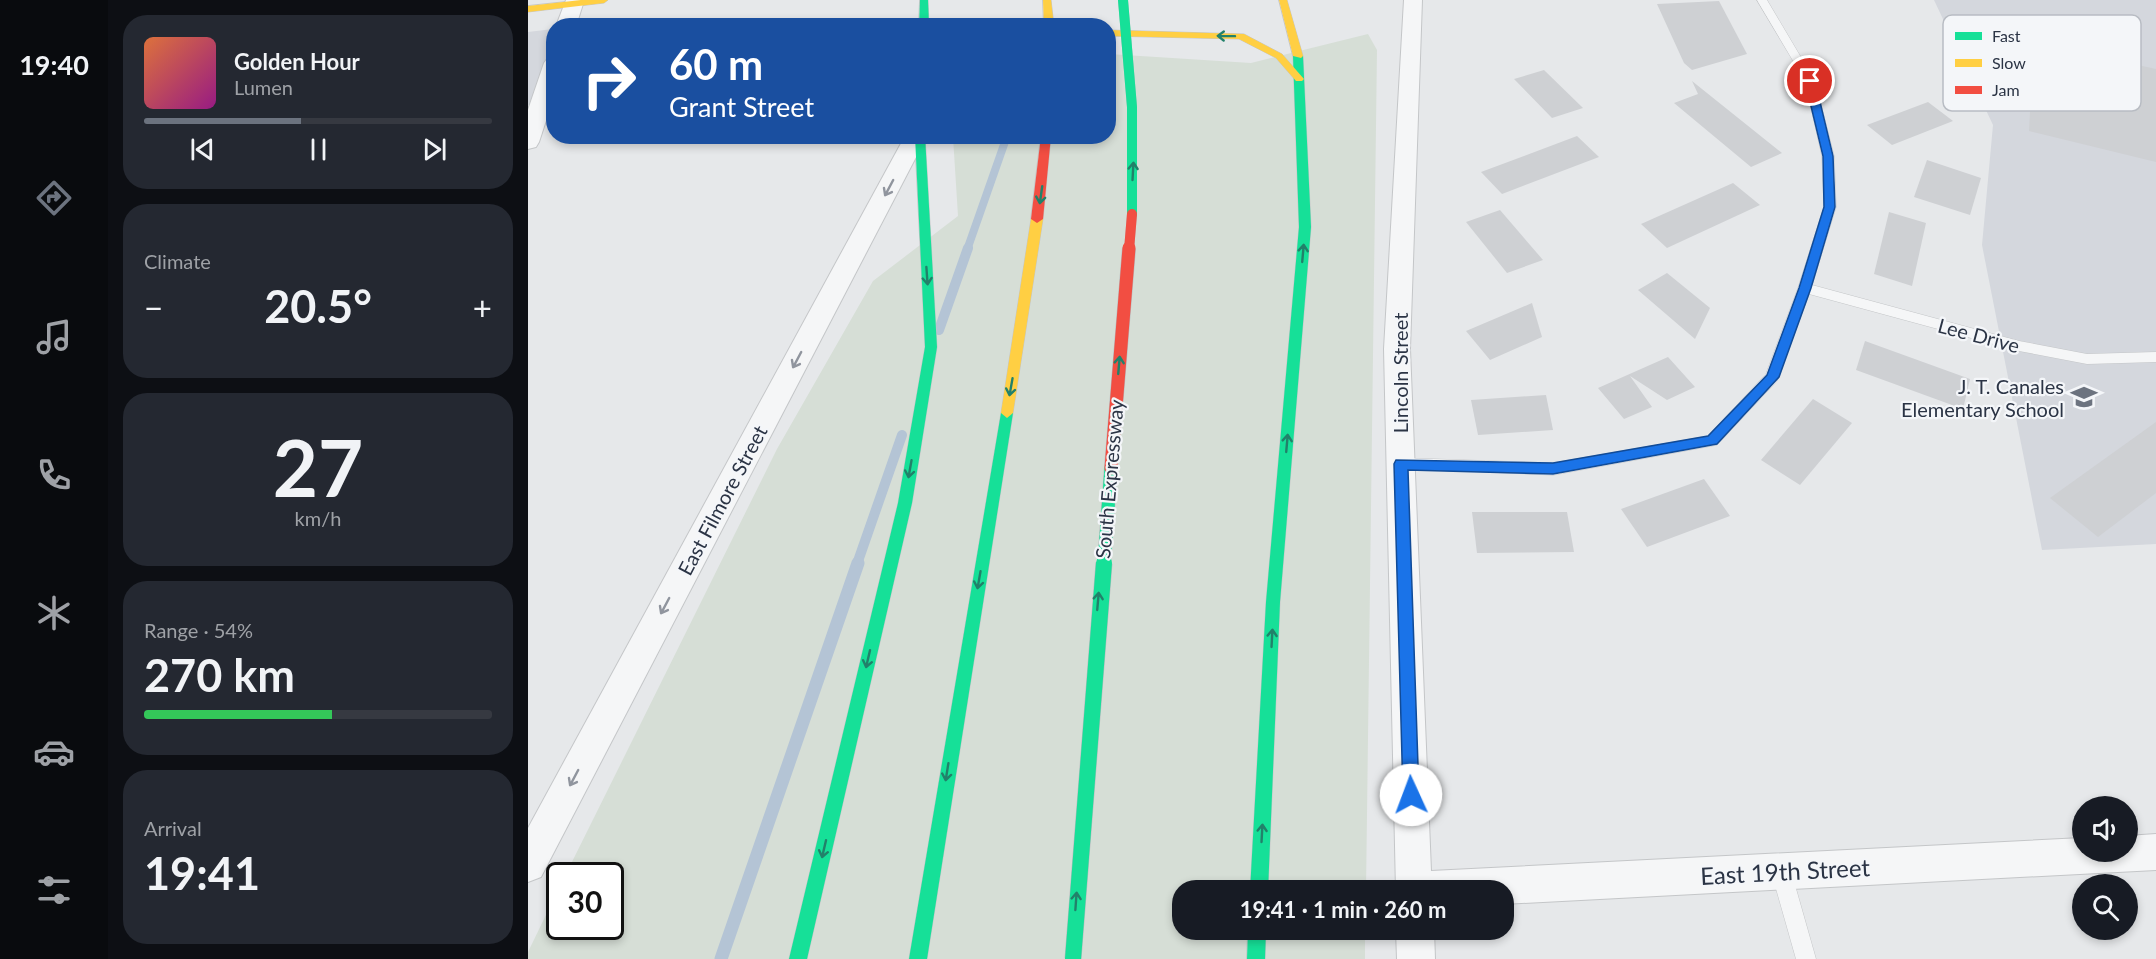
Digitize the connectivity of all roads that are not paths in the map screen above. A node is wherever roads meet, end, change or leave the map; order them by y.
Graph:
1 (603, 0) edge
2 (924, 0) edge
3 (1047, 0) edge
4 (1123, 0) edge
5 (1283, 0) edge
6 (1413, 0) edge
7 (1762, 0) edge
8 (574, 2) edge
9 (528, 9) edge
10 (569, 18) edge
11 (924, 18) edge
12 (1048, 18) edge
13 (1116, 33) edge
14 (1299, 79) junction
15 (546, 87) edge
16 (528, 141) edge
17 (914, 144) edge
18 (918, 144) edge
19 (1045, 144) edge
20 (1805, 288) junction
21 (2156, 357) edge
22 (1401, 464) junction
23 (2156, 852) edge
24 (528, 864) edge
25 (1781, 871) junction
26 (1260, 880) edge
27 (1414, 880) edge
28 (1514, 886) edge
29 (1257, 940) edge
30 (1415, 940) edge
31 (798, 959) edge
32 (918, 959) edge
33 (1072, 959) edge
34 (1256, 959) edge
35 (1416, 959) edge
36 (1806, 959) edge

1 - 8 main road
2 - 11 main road
3 - 12 main road
33 -> 4 main road, South Expressway, bridge
5 - 14 main road
6 - 22 street, Lincoln Street
7 - 20 lane
8 - 9 main road
8 - 10 street
14 -> 13 main road
26 -> 14 main road
15 - 16 street
17 -> 24 street, East Filmore Street
18 -> 31 main road
19 -> 32 main road
20 - 21 lane, Lee Drive
20 - 22 lane
22 - 27 street, Lincoln Street
23 - 25 street, East 19th Street
25 - 28 street, East 19th Street
25 - 36 lane
29 - 34 main road
30 - 35 street

